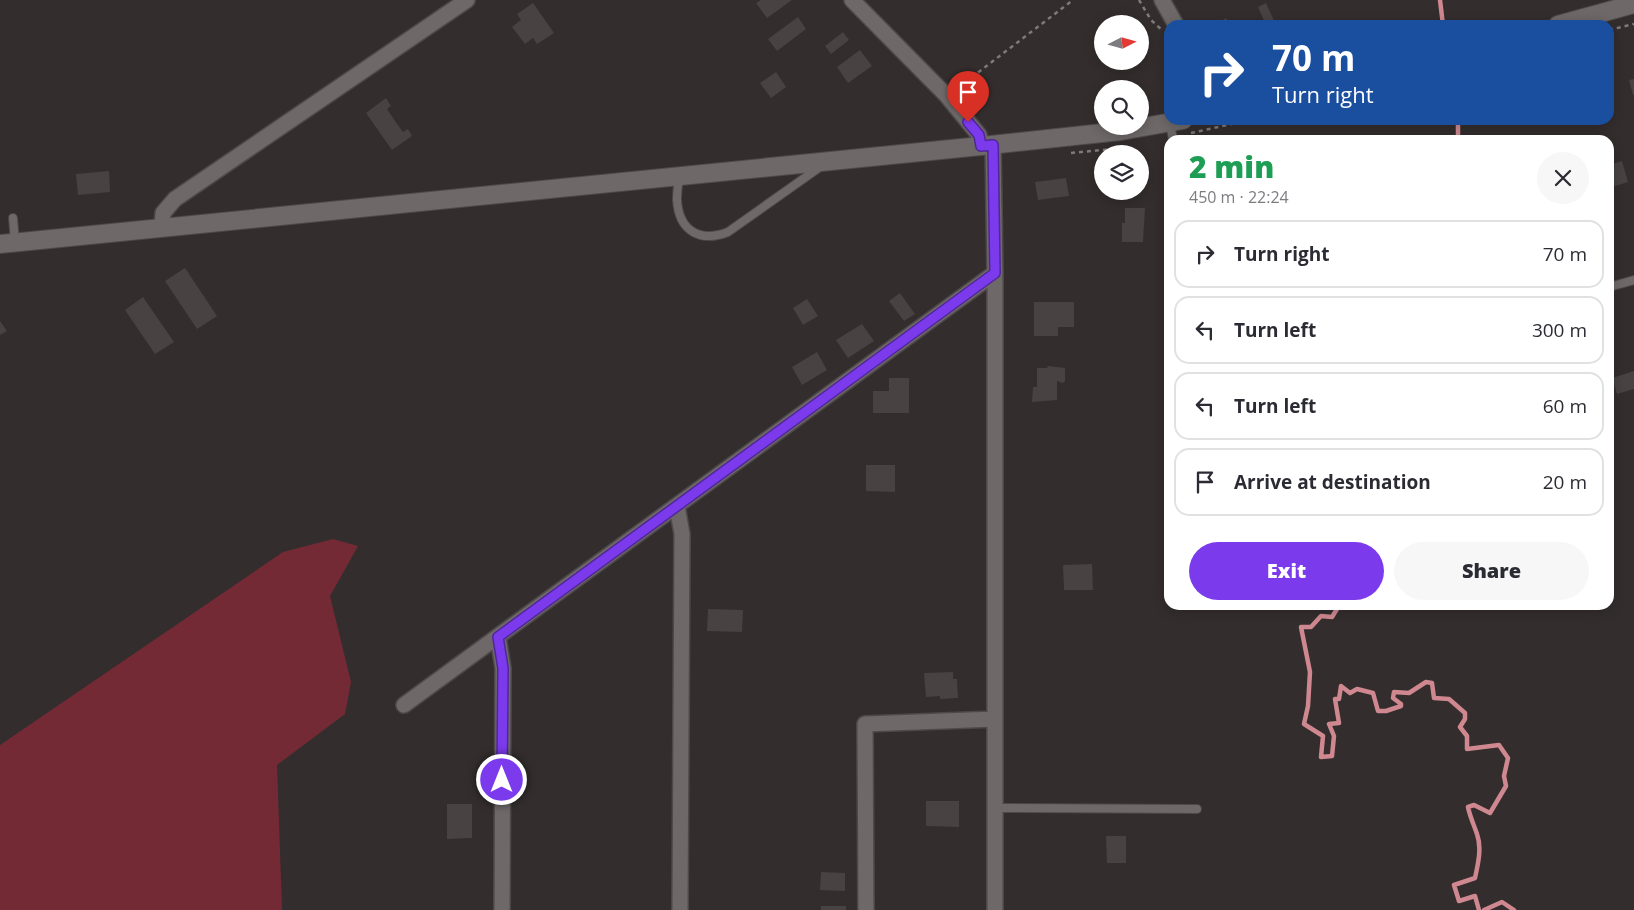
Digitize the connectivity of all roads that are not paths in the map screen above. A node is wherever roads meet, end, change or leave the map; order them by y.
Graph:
1 (467, 0) edge
2 (852, 0) edge
3 (1162, 0) edge
4 (1634, 4) edge
5 (1169, 20) edge
6 (1576, 20) edge
7 (1176, 128) edge
8 (987, 145) junction
9 (828, 161) junction
10 (678, 176) junction
11 (13, 218) dead end
12 (162, 228) junction
13 (7, 243) edge
14 (995, 273) junction
15 (1634, 280) edge
16 (1614, 286) edge
17 (677, 506) junction
18 (498, 637) junction
19 (404, 705) dead end
20 (995, 719) junction
21 (995, 808) junction
22 (1197, 809) dead end
23 (502, 910) edge
24 (680, 910) edge
25 (866, 910) edge
26 (995, 910) edge

1 - 12 street
2 - 8 street
3 - 5 street
4 - 6 street
7 - 8 street
8 - 9 street
8 - 14 street
9 - 10 street
9 - 10 lane
10 - 12 street
11 - 13 lane
12 - 13 street
14 - 17 street
14 - 20 street
15 - 16 lane
17 - 18 street
17 - 24 street
18 - 19 street
18 - 23 street
20 - 21 street
20 - 25 street
21 - 22 lane
21 - 26 street

